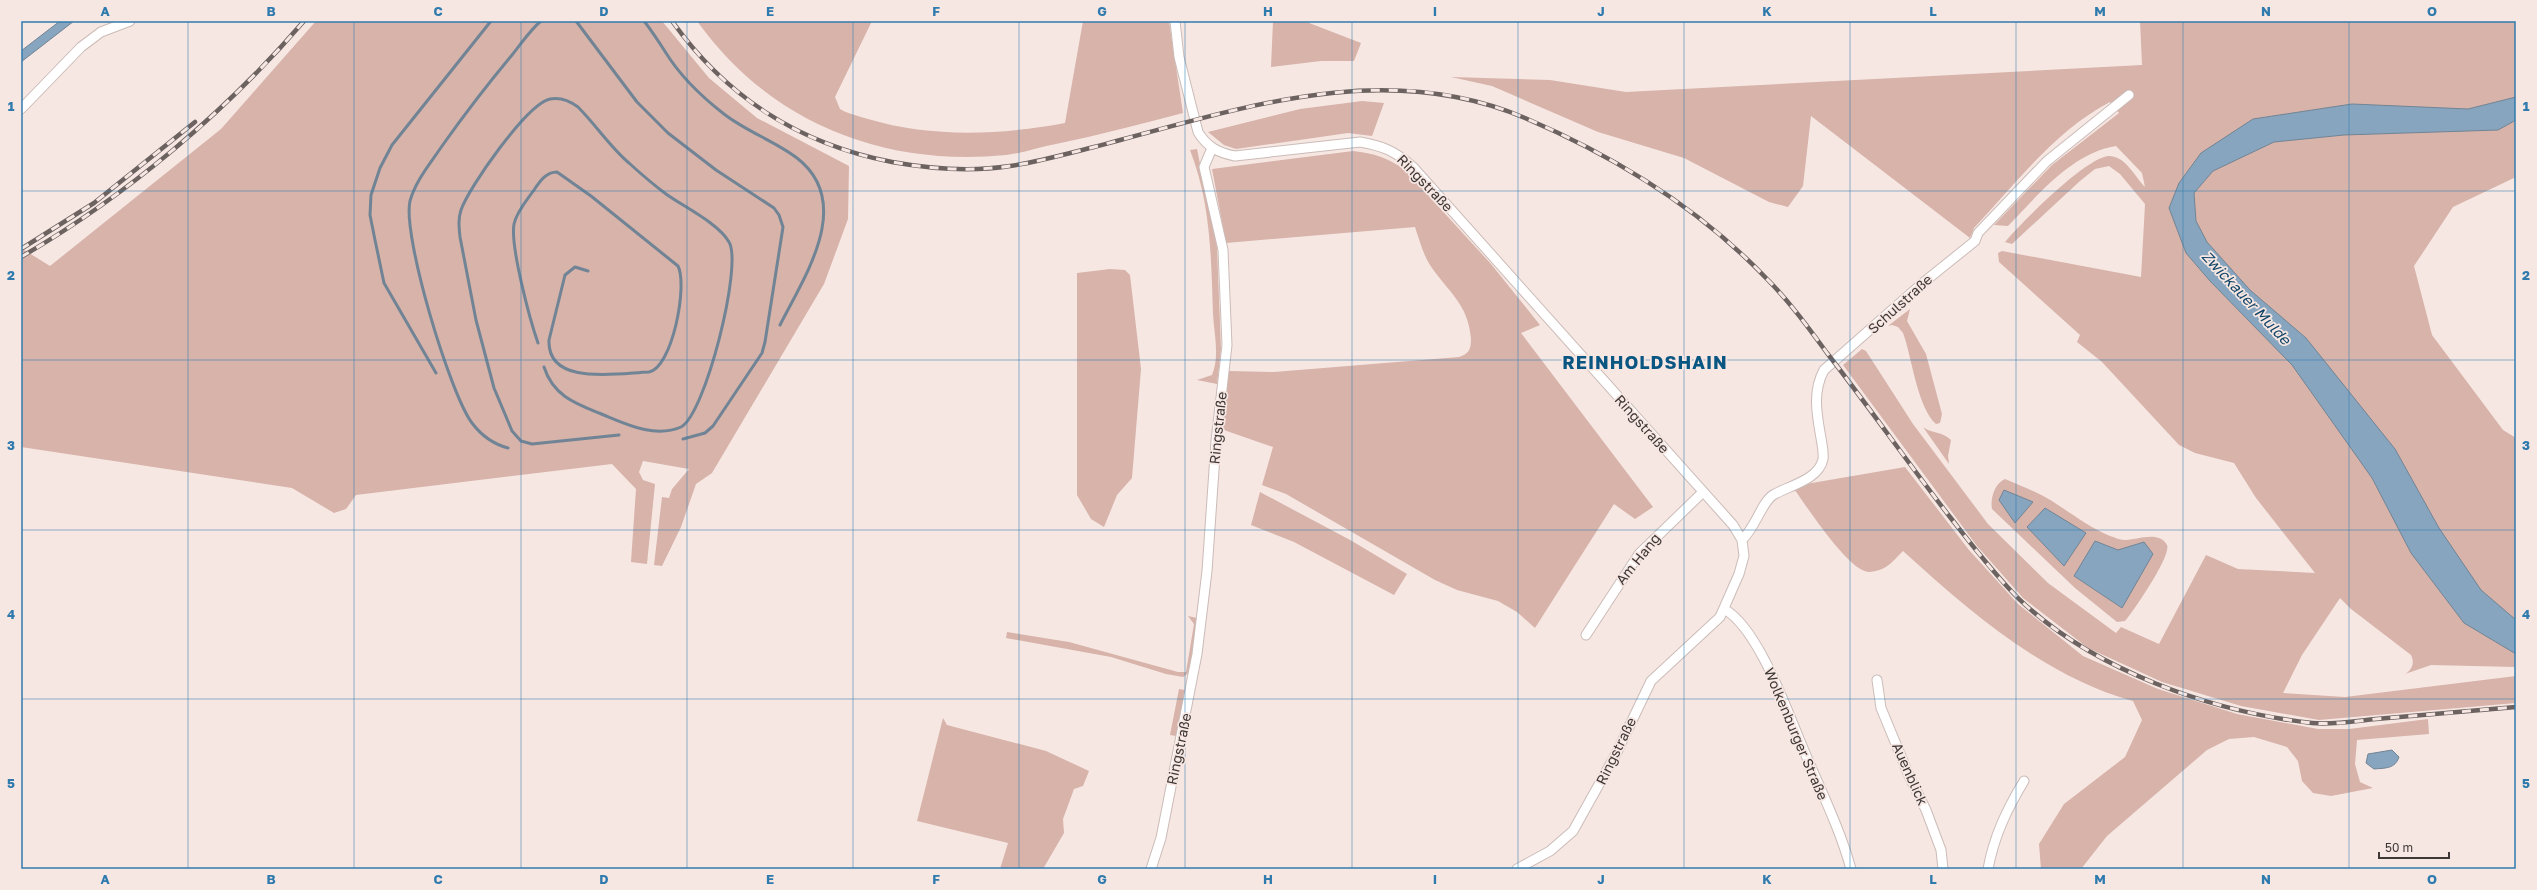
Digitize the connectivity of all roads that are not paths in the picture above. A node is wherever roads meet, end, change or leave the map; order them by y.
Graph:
1 (130, 21) edge
2 (1175, 21) edge
3 (2129, 95) dead end
4 (21, 109) edge
5 (1212, 148) junction
6 (1703, 492) junction
7 (1742, 540) junction
8 (1724, 609) junction
9 (1586, 635) dead end
10 (1877, 680) dead end
11 (2024, 781) dead end
12 (1151, 869) edge
13 (1517, 869) edge
14 (1850, 869) edge
15 (1943, 869) edge
16 (1988, 869) edge

1 - 4 street
2 - 5 street
3 - 7 street, Schulstraße
5 - 6 street, Ringstraße
5 - 12 street, Ringstraße
6 - 7 street, Ringstraße
6 - 9 street, Am Hang
7 - 8 street, Ringstraße
8 - 13 street, Ringstraße
8 - 14 street, Wolkenburger Straße
10 - 15 street, Auenblick
11 - 16 street

